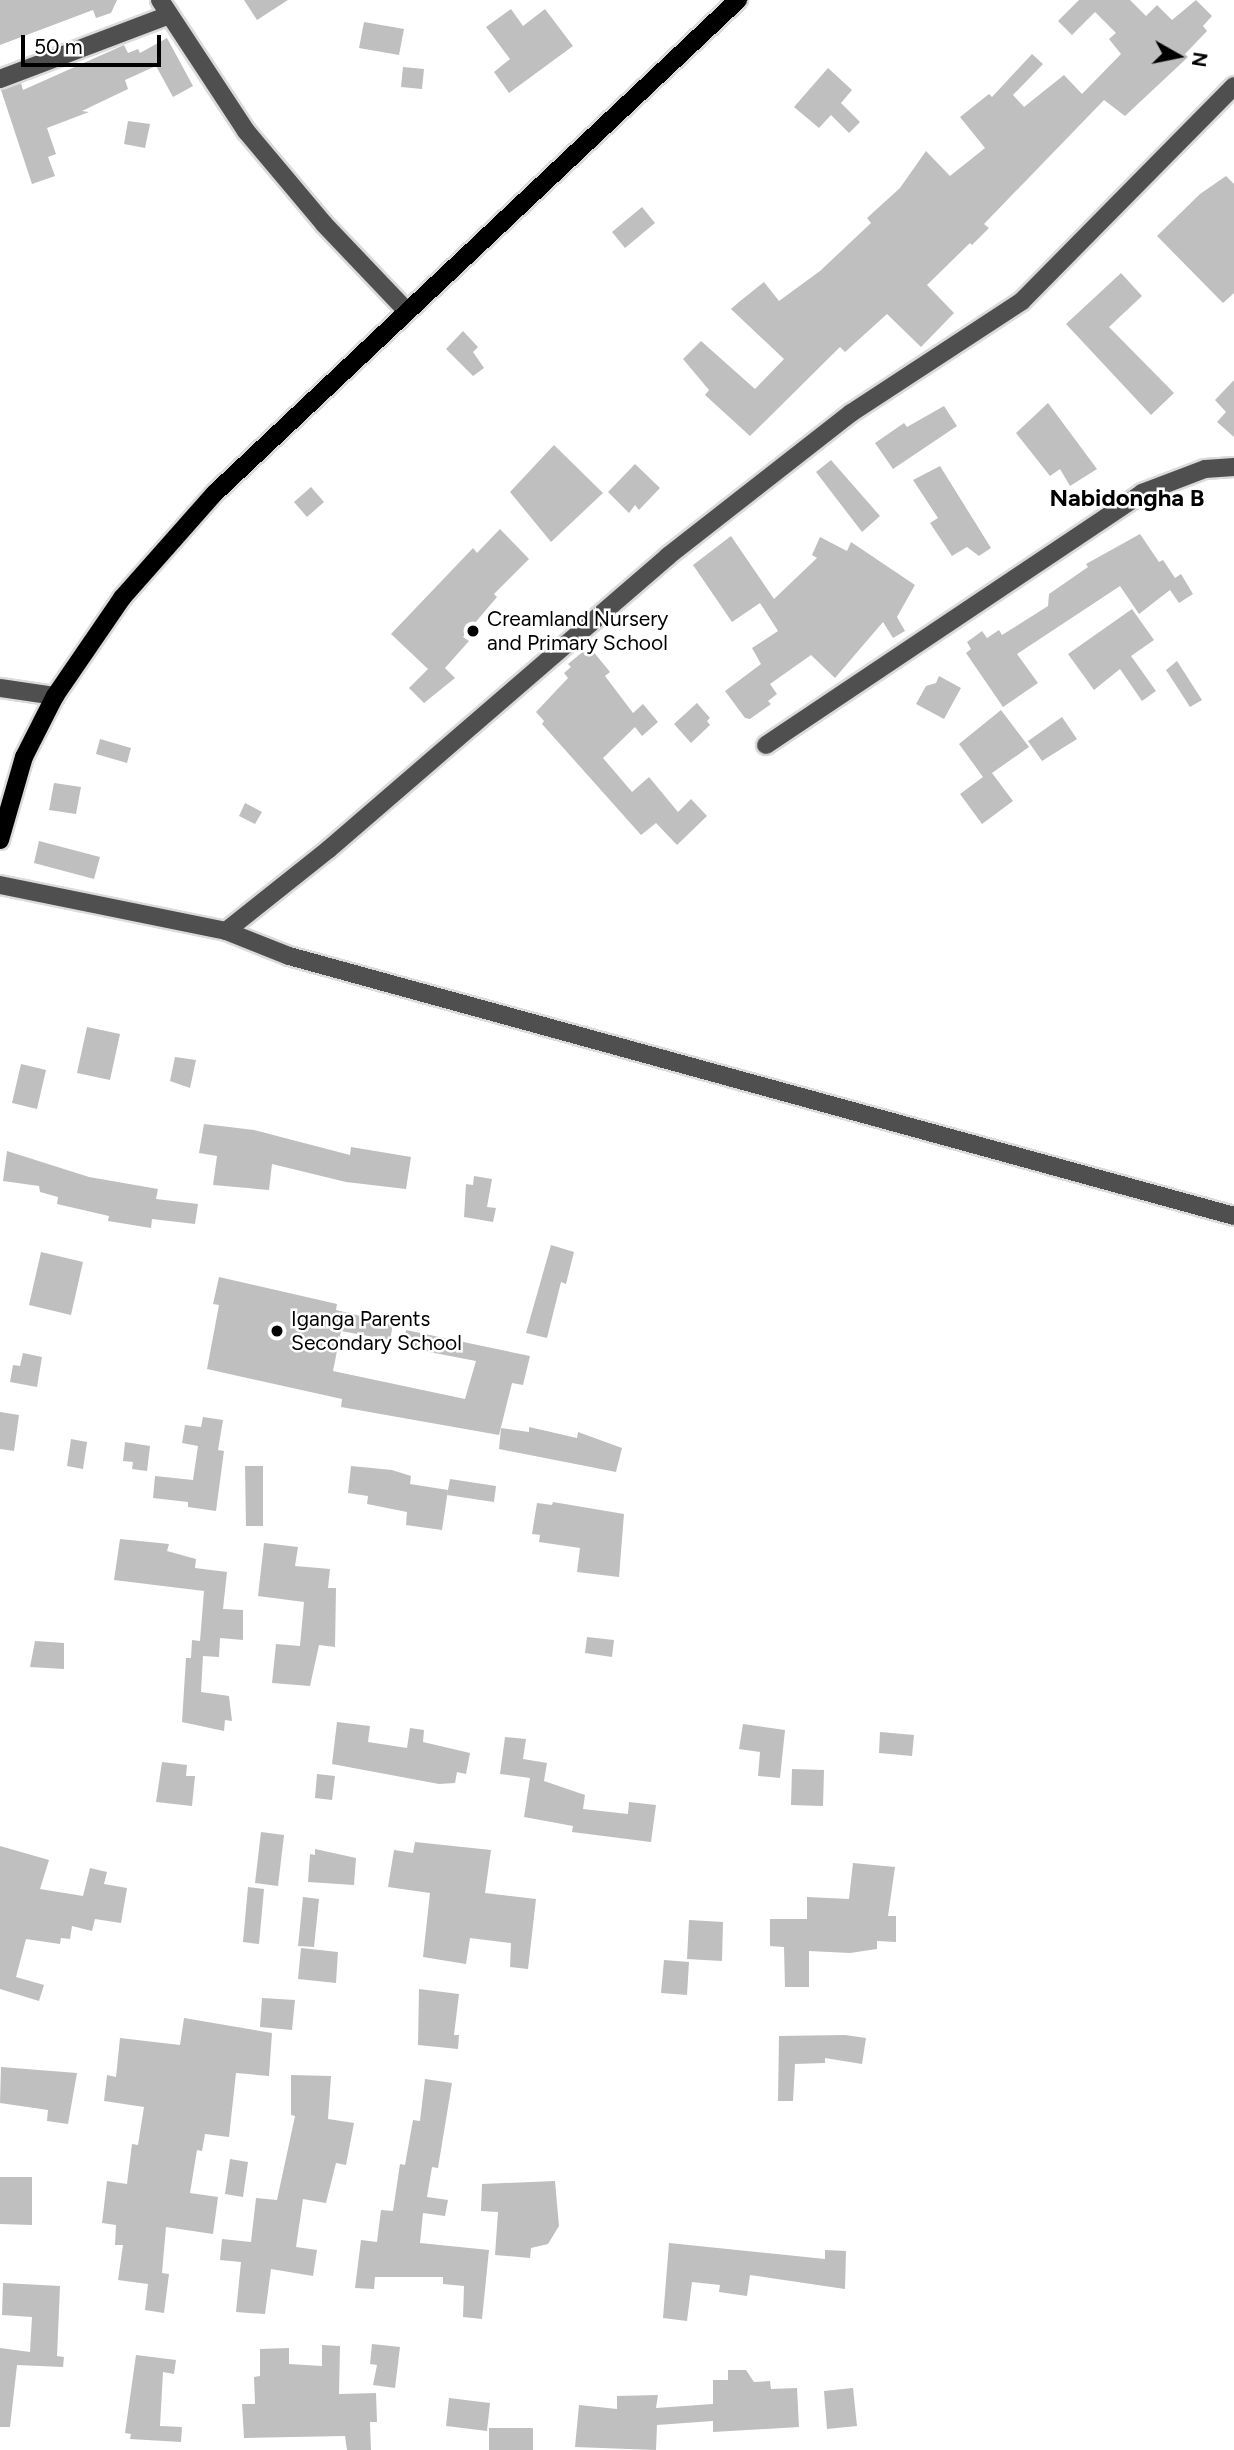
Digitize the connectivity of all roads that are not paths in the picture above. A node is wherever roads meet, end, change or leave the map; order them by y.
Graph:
1 (738, 0) edge
2 (165, 7) edge
3 (0, 79) edge
4 (1234, 86) edge
5 (406, 310) junction
6 (1234, 467) edge
7 (0, 688) edge
8 (55, 696) junction
9 (766, 745) dead end
10 (0, 840) edge
11 (0, 885) edge
12 (226, 932) junction
13 (1234, 1216) edge

1 - 5 main road
2 - 3 street
2 - 5 street
4 - 12 street
5 - 8 main road
6 - 9 street
7 - 8 street
8 - 10 main road
11 - 12 street
12 - 13 street

